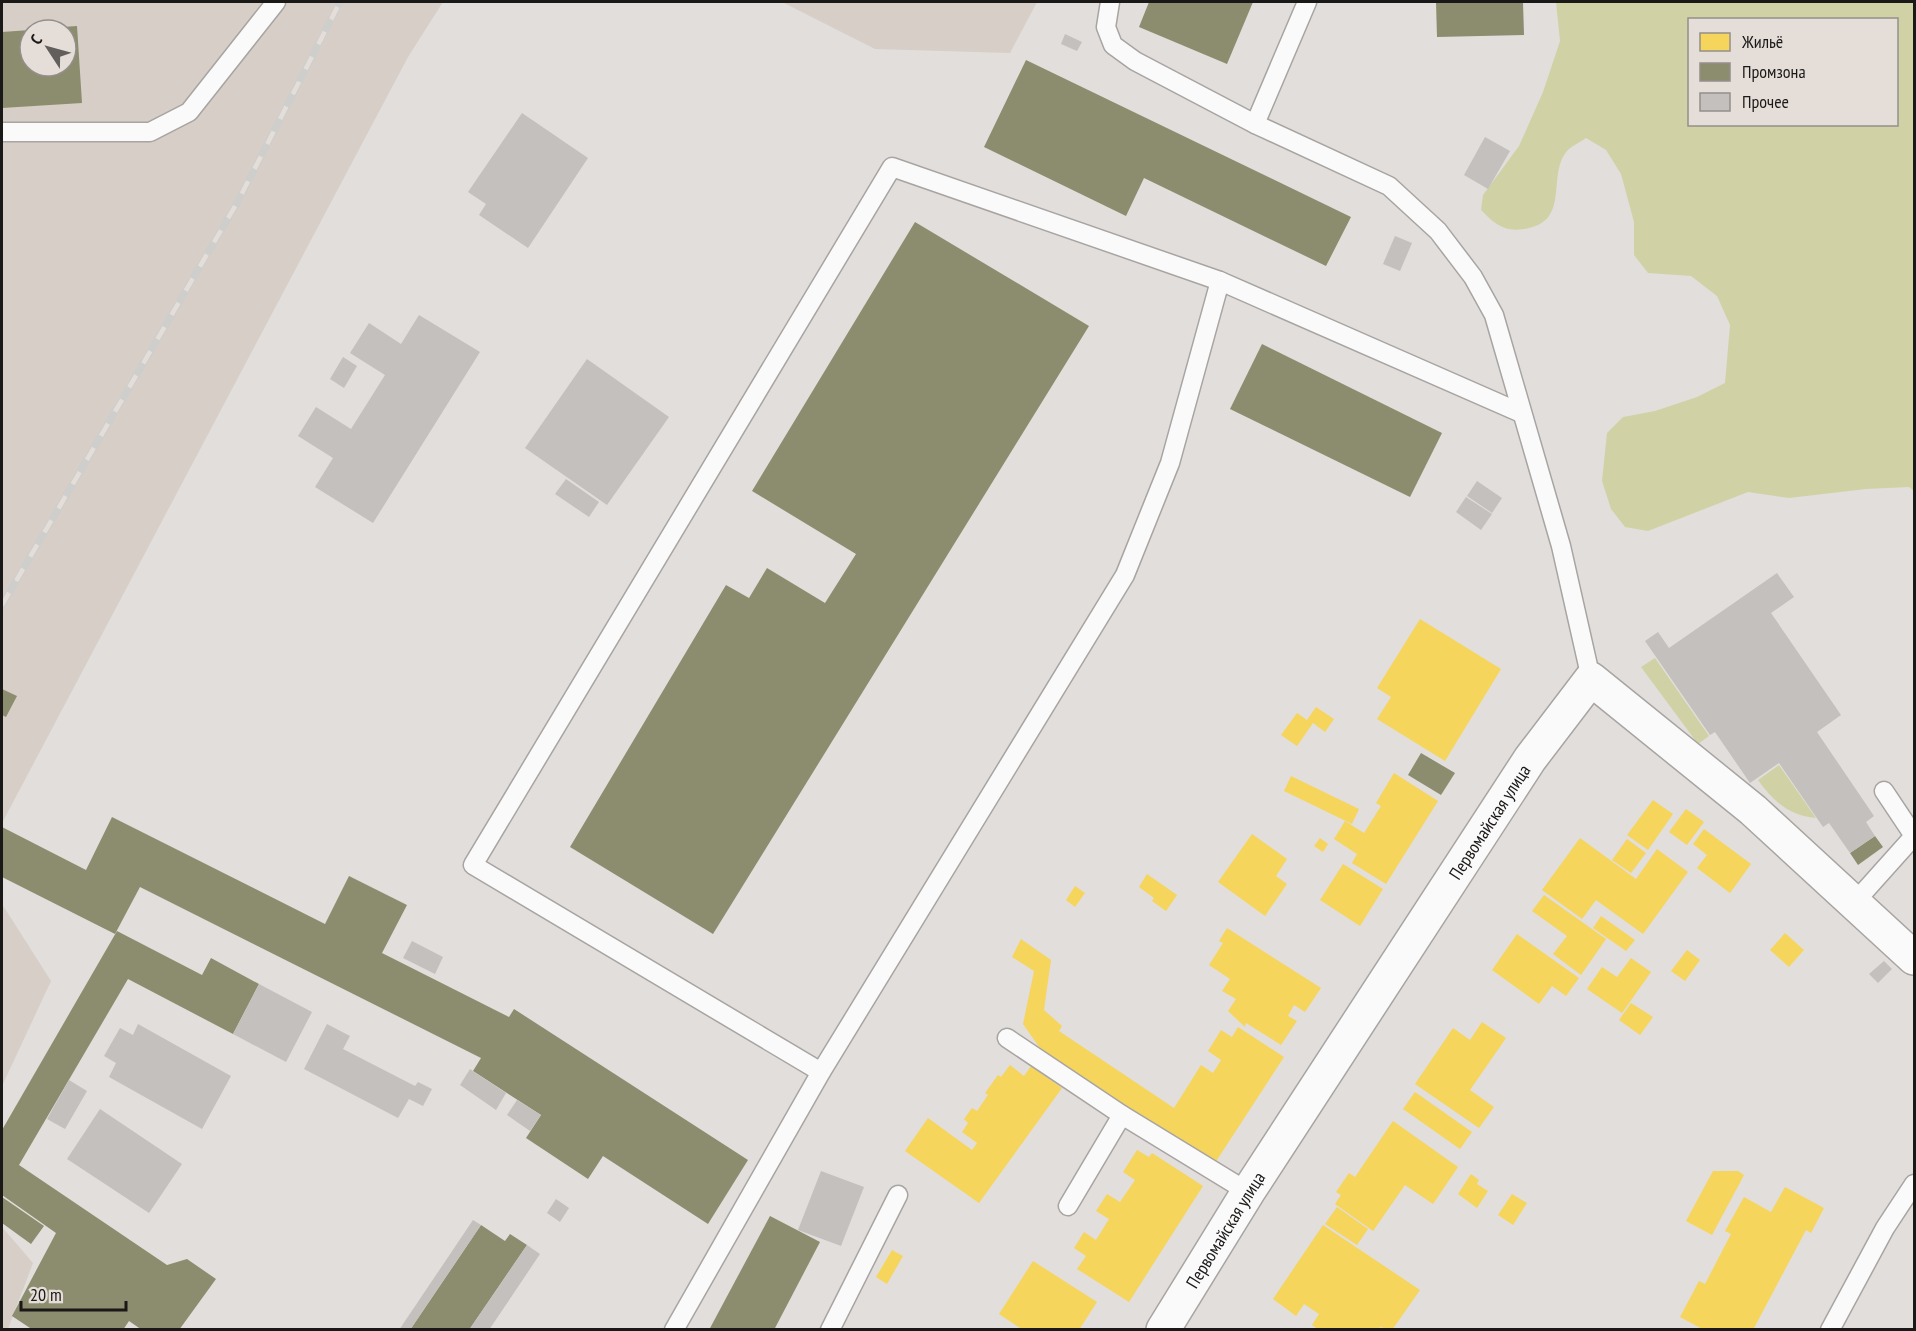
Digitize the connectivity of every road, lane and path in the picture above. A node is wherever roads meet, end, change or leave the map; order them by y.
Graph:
1 (276, 2) edge
2 (1110, 2) edge
3 (1307, 2) edge
4 (1255, 124) junction
5 (2, 132) edge
6 (1220, 281) junction
7 (1521, 413) junction
8 (1591, 679) junction
9 (1884, 791) dead end
10 (1854, 903) junction
11 (1914, 958) edge
12 (1007, 1038) dead end
13 (821, 1072) junction
14 (1122, 1115) junction
15 (1914, 1184) edge
16 (1248, 1192) junction
17 (898, 1195) dead end
18 (1068, 1206) dead end
19 (674, 1329) edge
20 (830, 1329) edge
21 (1163, 1329) edge
22 (1830, 1329) edge

1 - 5 lane
2 - 4 lane
3 - 4 lane
4 - 7 lane
6 - 7 lane
6 - 13 lane
6 - 13 lane
7 - 8 lane
8 - 10 street
8 - 16 street, Первомайская улица
9 - 10 lane
10 - 11 street
12 - 14 lane
13 - 19 lane
14 - 16 lane
14 - 18 lane
15 - 22 lane
16 - 21 street, Первомайская улица
17 - 20 lane

